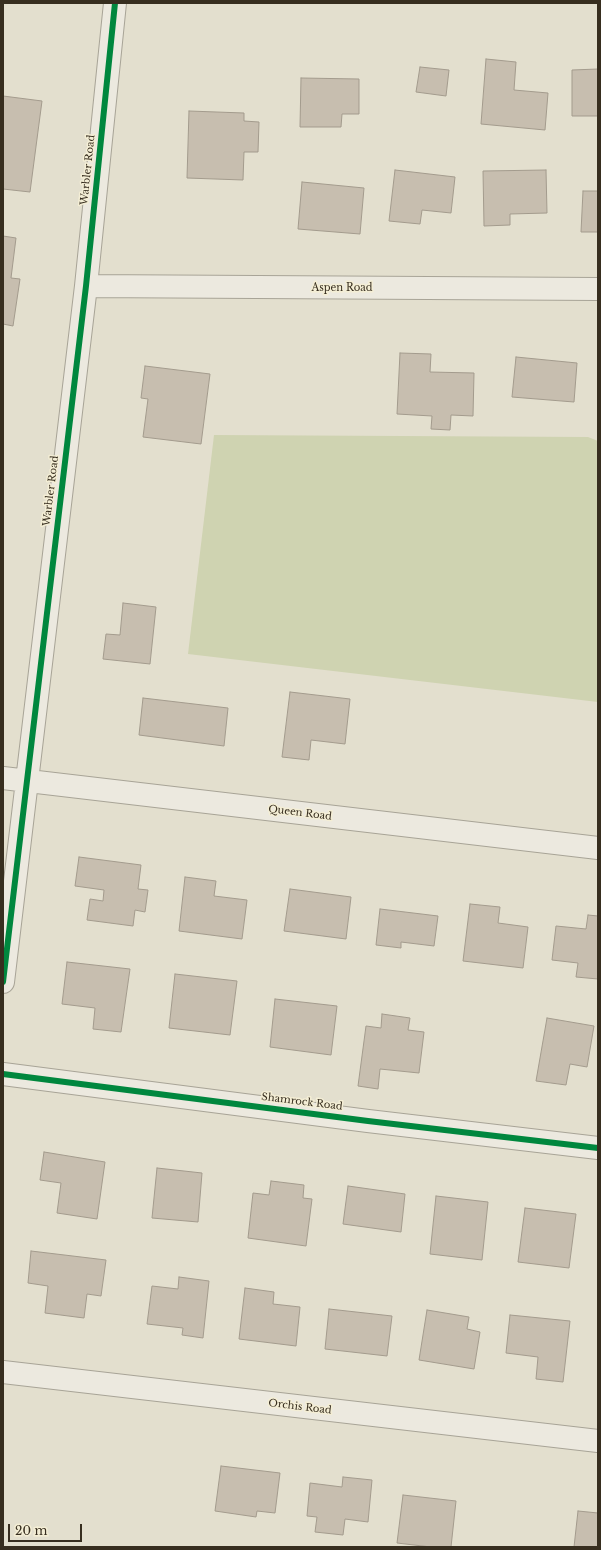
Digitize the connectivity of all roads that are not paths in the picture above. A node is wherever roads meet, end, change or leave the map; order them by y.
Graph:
1 (115, 3) edge
2 (86, 286) junction
3 (598, 289) edge
4 (3, 778) edge
5 (27, 781) junction
6 (598, 848) edge
7 (3, 982) edge
8 (3, 1074) edge
9 (598, 1148) edge
10 (3, 1372) edge
11 (598, 1441) edge

1 - 2 street, Warbler Road
2 - 3 street, Aspen Road
2 - 5 street, Warbler Road
4 - 5 street, Queen Road
5 - 6 street, Queen Road
5 - 7 street, Warbler Road
8 - 9 street, Shamrock Road
10 - 11 street, Orchis Road

